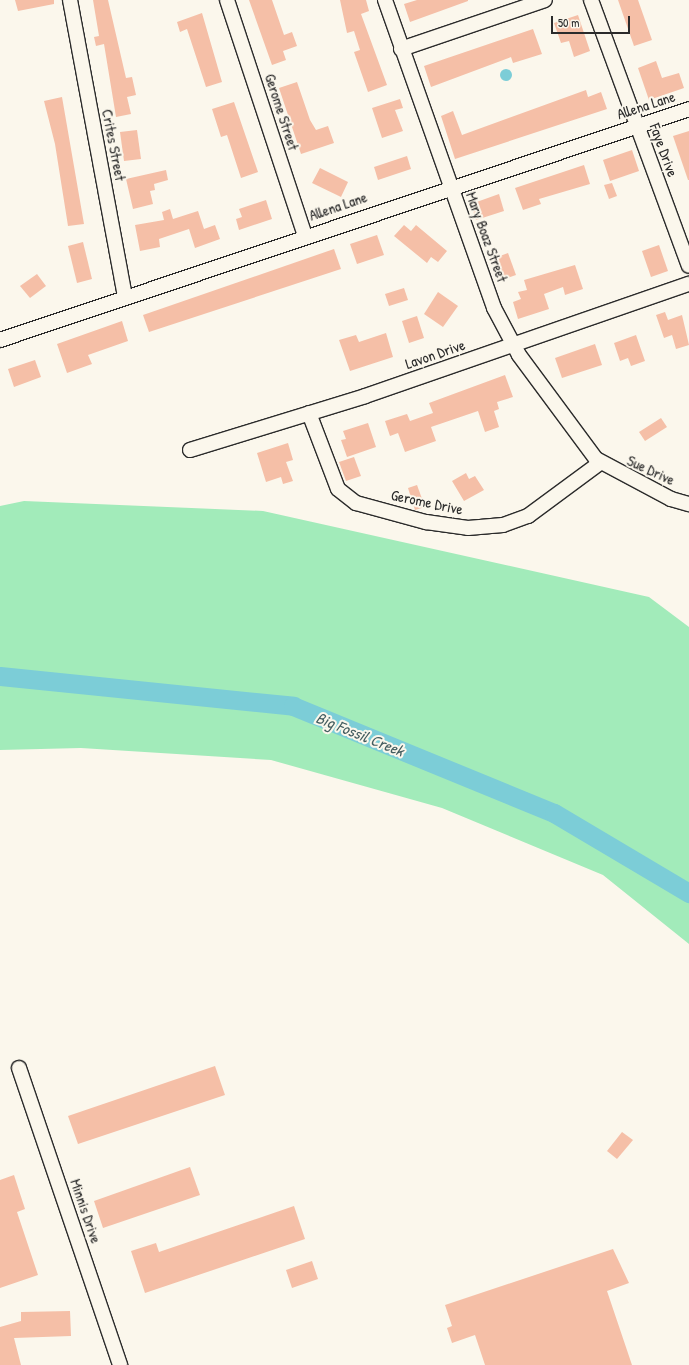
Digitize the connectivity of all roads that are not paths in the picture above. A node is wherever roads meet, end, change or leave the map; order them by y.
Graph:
1 (70, 0) edge
2 (227, 0) edge
3 (385, 0) edge
4 (545, 0) edge
5 (591, 0) edge
6 (401, 49) junction
7 (689, 109) edge
8 (637, 125) junction
9 (450, 187) junction
10 (305, 236) junction
11 (689, 266) edge
12 (689, 284) edge
13 (125, 297) junction
14 (0, 340) edge
15 (514, 345) junction
16 (309, 413) junction
17 (190, 450) dead end
18 (600, 463) junction
19 (689, 504) edge
20 (19, 1068) dead end
21 (120, 1365) edge

1 - 13 street, Crites Street
2 - 10 street, Gerome Street
3 - 6 street, Mary Boaz Street
4 - 6 street
5 - 8 street, Faye Drive
6 - 9 street, Mary Boaz Street
7 - 8 street, Allena Lane
8 - 9 street, Allena Lane
8 - 11 street, Faye Drive
9 - 10 street, Allena Lane
9 - 15 street, Mary Boaz Street
10 - 13 street, Allena Lane
12 - 15 street, Lavon Drive
13 - 14 street, Allena Lane
15 - 16 street, Lavon Drive
15 - 18 street, Mary Boaz Street
16 - 17 street, Lavon Drive
16 - 18 street, Gerome Drive
18 - 19 street, Sue Drive
20 - 21 street, Minnis Drive

